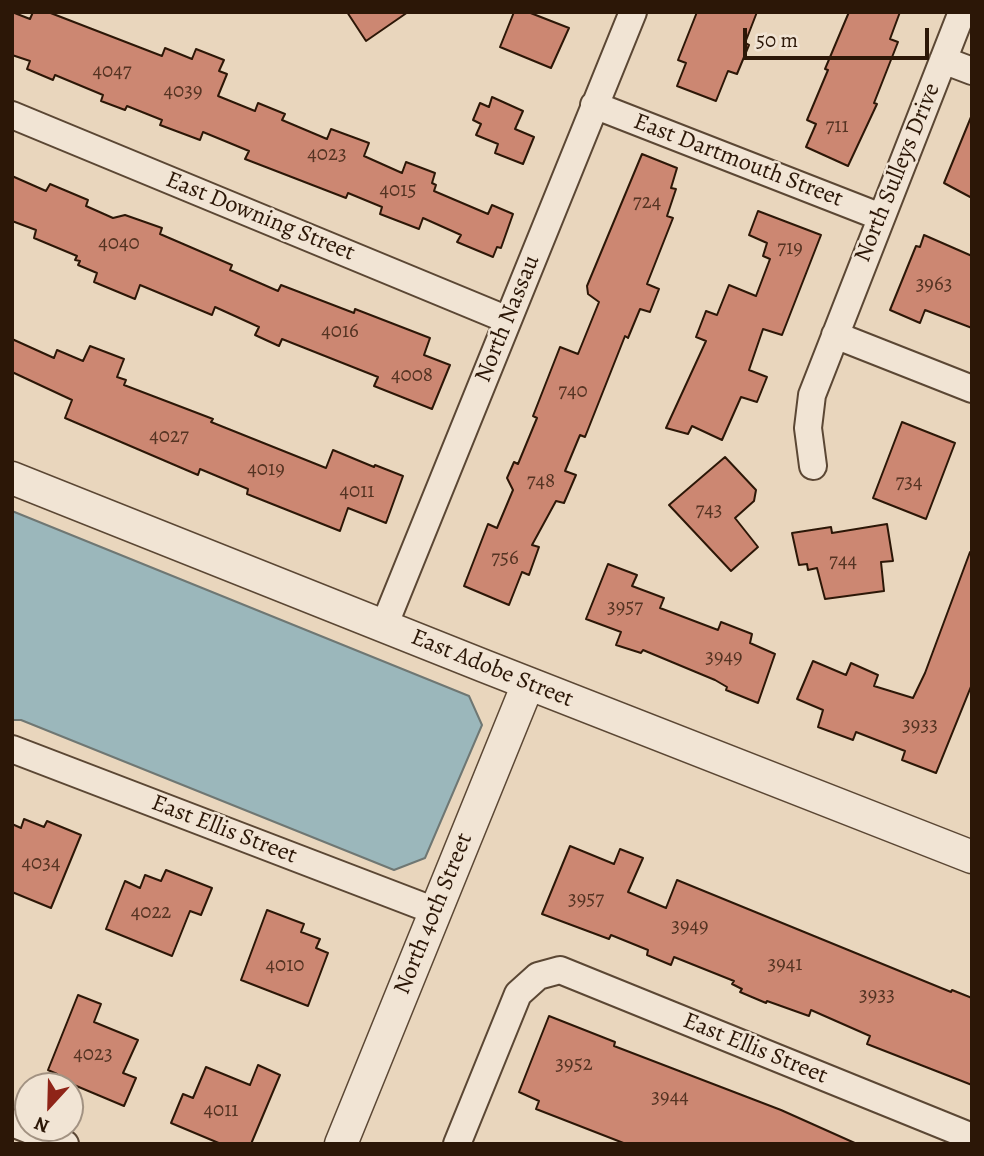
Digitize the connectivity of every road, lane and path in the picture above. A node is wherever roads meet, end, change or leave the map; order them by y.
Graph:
1 (633, 12) edge
2 (962, 12) edge
3 (943, 60) junction
4 (972, 71) edge
5 (594, 105) junction
6 (12, 115) edge
7 (881, 217) junction
8 (508, 320) junction
9 (835, 335) junction
10 (972, 389) edge
11 (813, 466) dead end
12 (12, 478) edge
13 (384, 626) junction
14 (527, 684) junction
15 (12, 749) edge
16 (970, 851) edge
17 (435, 911) junction
18 (12, 1123) edge
19 (972, 1137) edge
20 (65, 1144) edge
21 (341, 1144) edge
22 (457, 1144) edge

1 - 5 street, North Nassau
2 - 3 street, North Sulleys Drive
3 - 4 street
3 - 7 street, North Sulleys Drive
5 - 7 street, East Dartmouth Street
5 - 8 street, North Nassau
6 - 8 street, East Downing Street
7 - 9 street, North Sulleys Drive
8 - 13 street, North Nassau
9 - 10 street
9 - 11 street, North Sulleys Drive
12 - 13 street, East Adobe Street
13 - 14 street, East Adobe Street
14 - 16 street, East Adobe Street
14 - 17 street, North 40th Street
15 - 17 street, East Ellis Street
17 - 21 street, North 40th Street
18 - 20 street
19 - 22 street, East Ellis Street

